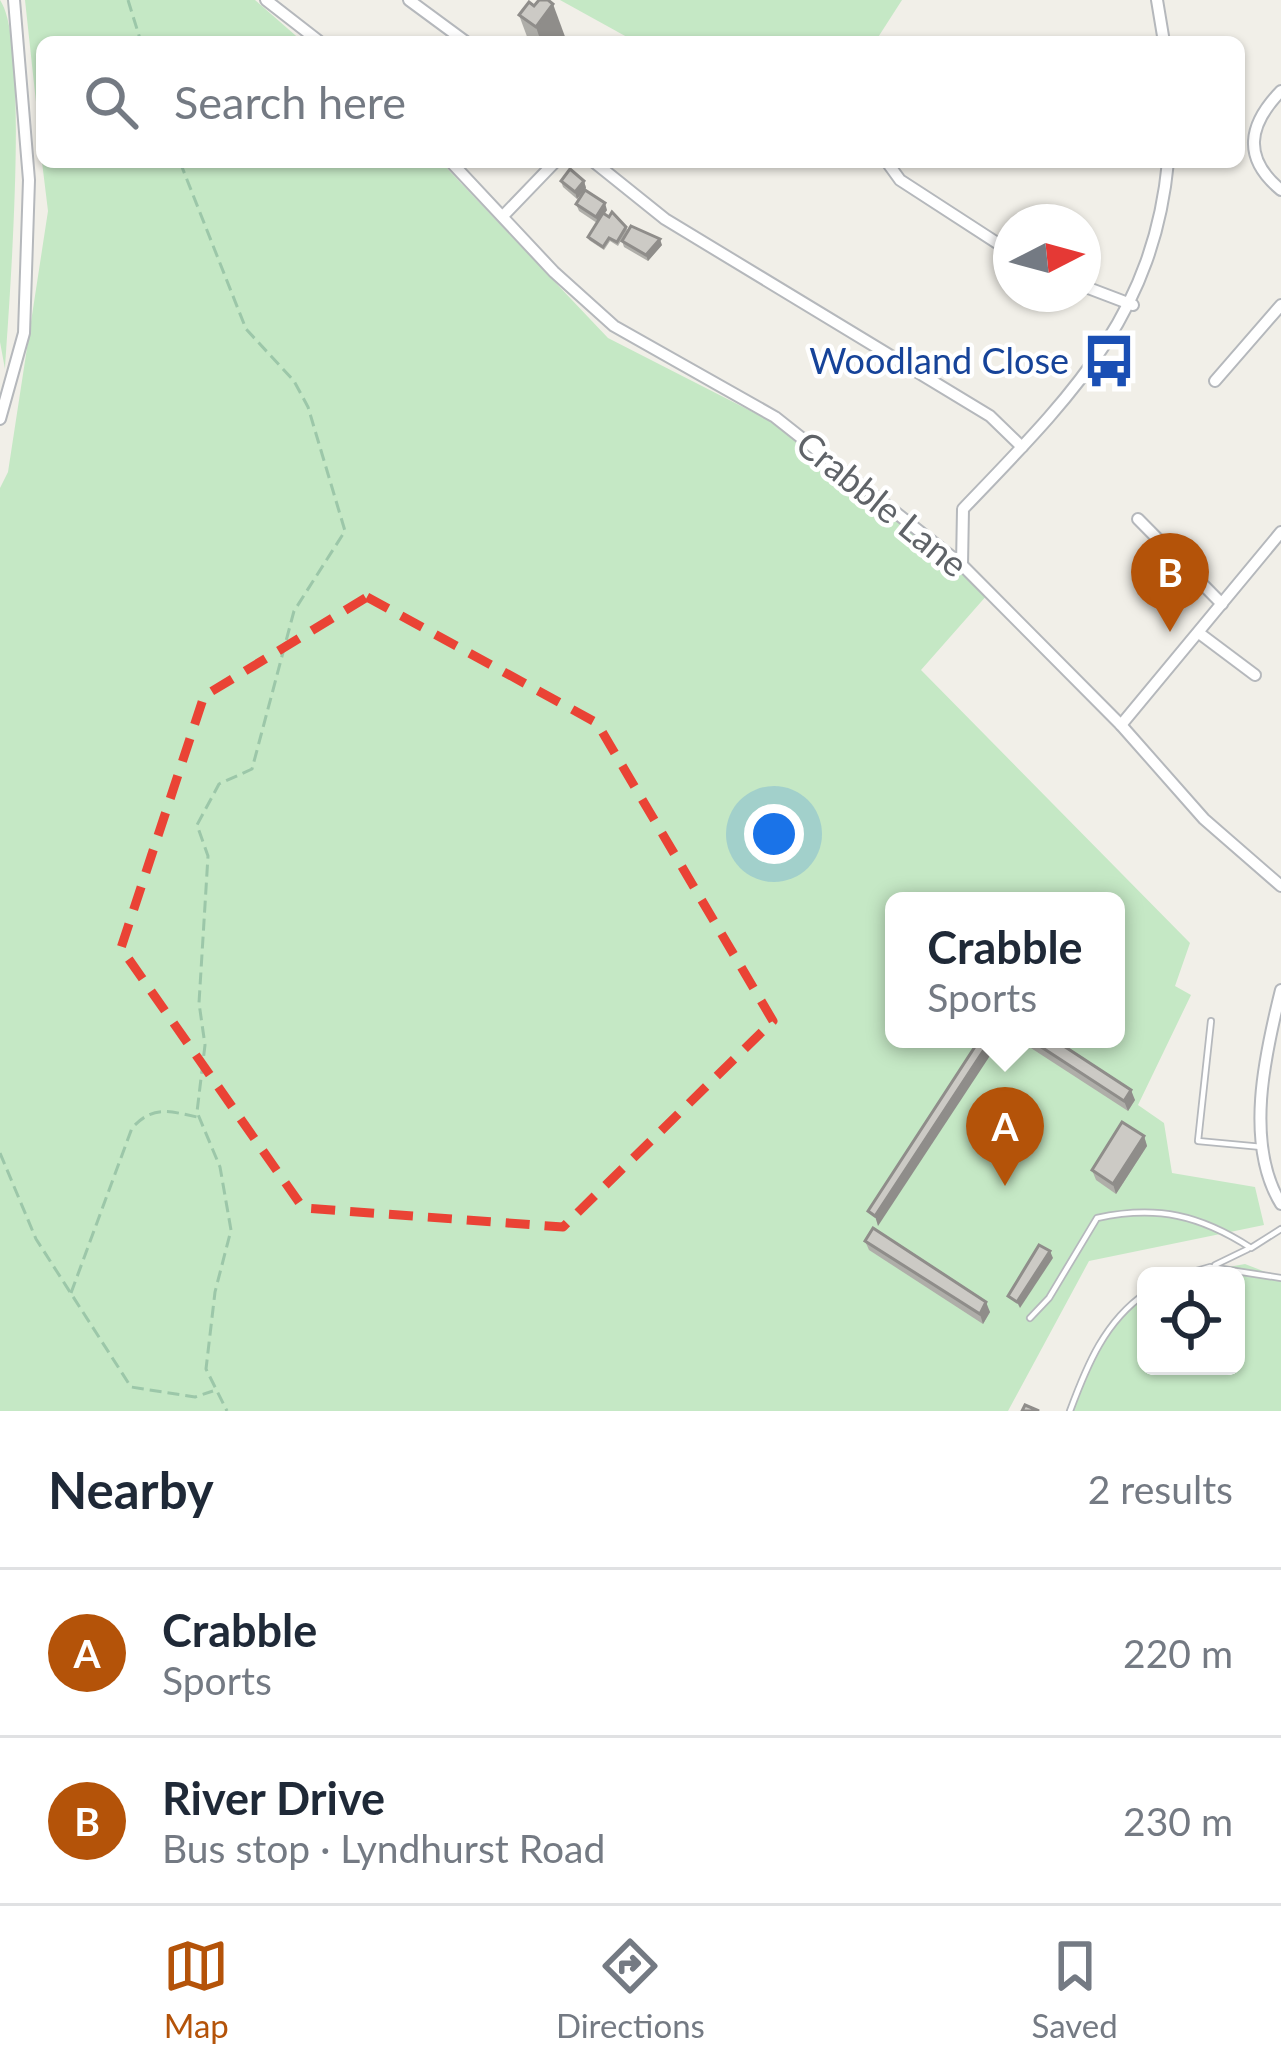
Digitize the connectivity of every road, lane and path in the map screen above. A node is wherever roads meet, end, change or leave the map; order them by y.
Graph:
1 (14, 0) edge
2 (128, 0) edge
3 (266, 0) edge
4 (409, 0) edge
5 (1156, 0) edge
6 (139, 36) edge
7 (312, 36) edge
8 (458, 36) edge
9 (1163, 36) edge
10 (1281, 91) edge
11 (182, 168) edge
12 (457, 168) edge
13 (550, 168) edge
14 (601, 168) edge
15 (891, 168) edge
16 (1167, 168) edge
17 (1281, 190) edge
18 (504, 215) junction
19 (993, 240) edge
20 (1101, 293) edge
21 (1132, 305) junction
22 (1281, 305) edge
23 (1215, 381) dead end
24 (0, 419) edge
25 (1022, 446) junction
26 (1138, 519) dead end
27 (1281, 532) edge
28 (962, 565) junction
29 (1222, 604) junction
30 (1198, 633) junction
31 (1255, 675) dead end
32 (1120, 725) junction
33 (1281, 886) edge
34 (1281, 990) edge
35 (1210, 1021) dead end
36 (199, 1118) junction
37 (1262, 1147) junction
38 (0, 1154) edge
39 (1281, 1204) edge
40 (1281, 1229) edge
41 (1251, 1248) junction
42 (1210, 1267) edge
43 (1245, 1272) edge
44 (1281, 1278) edge
45 (71, 1293) junction
46 (1137, 1299) edge
47 (1030, 1318) dead end
48 (214, 1391) junction
49 (227, 1411) edge
50 (1070, 1411) edge

1 - 24 street
2 - 6 path
3 - 7 street
4 - 8 street
5 - 9 street
10 - 17 street
11 - 36 path
12 - 18 street, Crabble Lane
13 - 18 street
14 - 25 street
15 - 19 street
16 - 21 street
18 - 28 street, Crabble Lane
20 - 21 street
21 - 25 street
22 - 23 street
25 - 28 street
26 - 29 street
27 - 29 street
28 - 32 street, Crabble Lane
29 - 30 street
30 - 31 street
30 - 32 street
32 - 33 street, Crabble Lane
34 - 37 street
35 - 37 lane
36 - 45 path
36 - 48 path
37 - 39 street
38 - 45 path
40 - 41 lane
41 - 42 lane
41 - 47 lane
43 - 44 lane
45 - 48 path
46 - 50 lane
48 - 49 path

